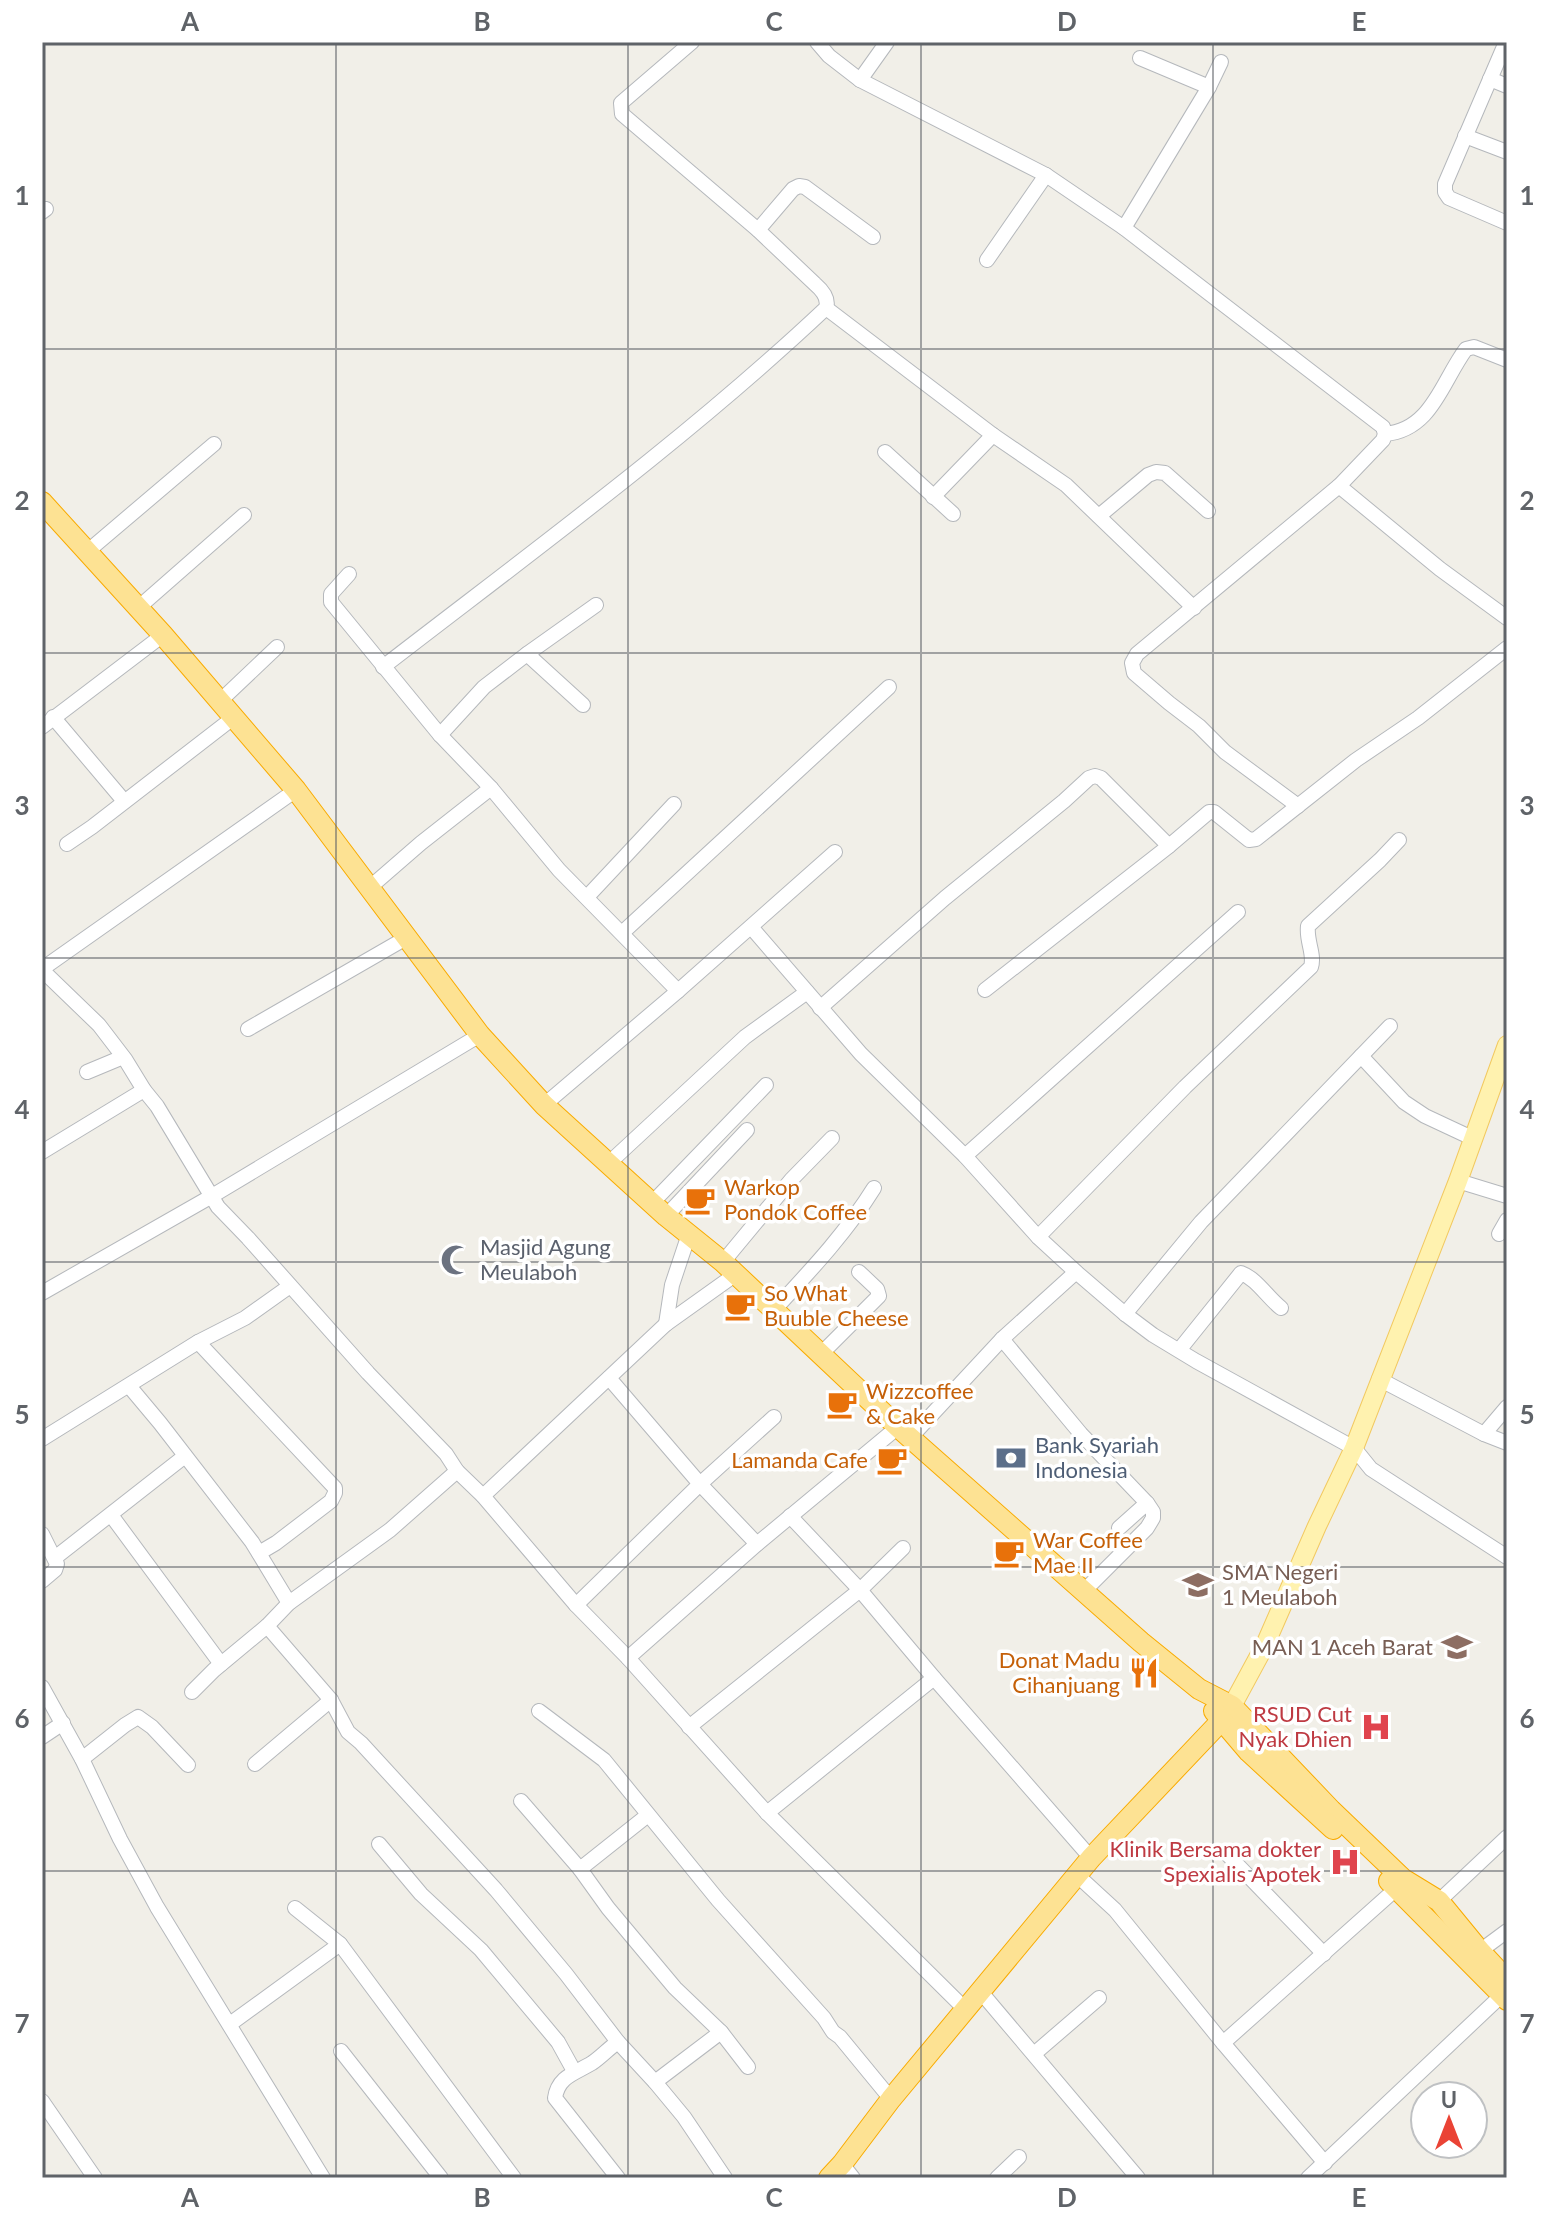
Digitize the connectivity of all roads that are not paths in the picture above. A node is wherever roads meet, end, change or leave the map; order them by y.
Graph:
1 (692, 42) edge
2 (817, 42) edge
3 (887, 42) edge
4 (1506, 42) edge
5 (1140, 58) dead end
6 (1221, 62) dead end
7 (1490, 79) junction
8 (860, 80) junction
9 (1507, 86) edge
10 (1209, 87) junction
11 (1465, 136) junction
12 (1507, 152) edge
13 (1046, 175) junction
14 (1507, 223) edge
15 (1124, 228) junction
16 (758, 230) junction
17 (873, 237) dead end
18 (987, 260) dead end
19 (826, 308) junction
20 (1507, 360) edge
21 (1385, 434) junction
22 (993, 435) junction
23 (214, 444) dead end
24 (885, 452) dead end
25 (1339, 486) junction
26 (933, 497) junction
27 (42, 502) edge
28 (1208, 511) dead end
29 (953, 514) dead end
30 (244, 515) dead end
31 (1099, 516) junction
32 (88, 551) junction
33 (349, 574) dead end
34 (596, 605) dead end
35 (138, 608) junction
36 (1194, 608) junction
37 (1507, 618) edge
38 (163, 635) junction
39 (277, 647) dead end
40 (1507, 648) edge
41 (527, 654) junction
42 (383, 667) junction
43 (889, 687) dead end
44 (219, 702) junction
45 (583, 705) dead end
46 (233, 718) junction
47 (48, 722) edge
48 (440, 735) junction
49 (491, 788) junction
50 (296, 790) junction
51 (124, 801) junction
52 (674, 804) dead end
53 (1298, 806) junction
54 (1399, 840) dead end
55 (67, 844) dead end
56 (1169, 846) junction
57 (835, 852) dead end
58 (368, 889) junction
59 (587, 897) junction
60 (1238, 912) dead end
61 (751, 927) junction
62 (622, 933) junction
63 (406, 938) junction
64 (42, 969) edge
65 (985, 990) dead end
66 (678, 991) junction
67 (807, 992) junction
68 (820, 1008) junction
69 (1390, 1026) dead end
70 (248, 1029) dead end
71 (480, 1035) junction
72 (1507, 1045) edge
73 (1361, 1056) junction
74 (123, 1057) junction
75 (87, 1072) dead end
76 (766, 1085) dead end
77 (144, 1090) junction
78 (544, 1105) junction
79 (747, 1130) dead end
80 (832, 1138) dead end
81 (1472, 1138) junction
82 (42, 1152) edge
83 (965, 1156) junction
84 (609, 1163) junction
85 (1458, 1181) junction
86 (874, 1188) dead end
87 (212, 1196) junction
88 (1507, 1196) edge
89 (659, 1209) junction
90 (689, 1234) junction
91 (1038, 1237) junction
92 (730, 1268) junction
93 (859, 1272) dead end
94 (1076, 1272) junction
95 (290, 1286) junction
96 (42, 1293) edge
97 (1281, 1308) dead end
98 (774, 1310) junction
99 (1125, 1314) junction
100 (666, 1324) junction
101 (1002, 1339) junction
102 (198, 1342) junction
103 (1180, 1349) junction
104 (821, 1354) junction
105 (609, 1378) junction
106 (1379, 1379) junction
107 (129, 1386) junction
108 (1507, 1407) edge
109 (774, 1417) dead end
110 (904, 1432) junction
111 (1484, 1434) junction
112 (42, 1439) edge
113 (1507, 1443) edge
114 (1354, 1448) junction
115 (185, 1456) junction
116 (457, 1471) junction
117 (700, 1484) junction
118 (483, 1496) junction
119 (1147, 1503) junction
120 (111, 1515) junction
121 (790, 1516) junction
122 (1119, 1528) dead end
123 (42, 1534) edge
124 (757, 1544) junction
125 (903, 1548) dead end
126 (259, 1553) junction
127 (56, 1557) junction
128 (1507, 1557) edge
129 (42, 1581) edge
130 (860, 1590) junction
131 (1084, 1591) junction
132 (289, 1603) junction
133 (576, 1605) junction
134 (267, 1626) junction
135 (628, 1658) junction
136 (221, 1664) junction
137 (934, 1678) junction
138 (42, 1687) edge
139 (192, 1692) dead end
140 (331, 1700) junction
141 (539, 1711) dead end
142 (1227, 1714) junction
143 (689, 1727) junction
144 (54, 1729) edge
145 (82, 1759) junction
146 (255, 1764) dead end
147 (188, 1765) dead end
148 (521, 1801) dead end
149 (767, 1813) junction
150 (648, 1815) junction
151 (1507, 1837) edge
152 (379, 1844) dead end
153 (1226, 1853) dead end
154 (1091, 1858) junction
155 (580, 1869) junction
156 (1078, 1876) junction
157 (1397, 1888) junction
158 (1439, 1901) junction
159 (295, 1908) dead end
160 (1507, 1931) edge
161 (340, 1944) junction
162 (1480, 1951) junction
163 (1324, 1954) junction
164 (980, 1991) junction
165 (1505, 1992) edge
166 (1099, 1998) dead end
167 (966, 2010) junction
168 (230, 2024) junction
169 (721, 2032) junction
170 (618, 2042) junction
171 (1223, 2043) junction
172 (341, 2051) dead end
173 (1034, 2054) junction
174 (748, 2067) dead end
175 (574, 2071) junction
176 (655, 2082) junction
177 (891, 2099) junction
178 (42, 2101) edge
179 (1019, 2157) dead end
180 (1325, 2163) junction
181 (841, 2173) edge
182 (95, 2178) edge
183 (323, 2178) edge
184 (441, 2178) edge
185 (514, 2178) edge
186 (618, 2178) edge
187 (725, 2178) edge
188 (997, 2178) edge
189 (1138, 2178) edge
190 (1308, 2178) edge

1 - 16 street
2 - 8 street
3 - 8 street
4 - 7 street
5 - 10 street
6 - 10 street
7 - 9 street
7 - 11 street
8 - 13 street
10 - 15 street
11 - 12 street
11 - 14 street
13 - 15 street
13 - 18 street
15 - 21 street
16 - 17 street
16 - 19 street
19 - 22 street
19 - 42 street
20 - 21 street
21 - 25 street
22 - 26 street
22 - 31 street
23 - 32 street
24 - 26 street
25 - 36 street
25 - 37 street
26 - 29 street
27 - 32 highway
28 - 31 street
30 - 35 street
31 - 36 street
32 - 35 highway
33 - 42 street
34 - 41 street
35 - 38 highway
36 - 53 street
38 - 44 highway
38 - 47 street
39 - 44 street
40 - 53 street
41 - 45 street
41 - 48 street
42 - 48 street
43 - 62 street
44 - 46 highway
46 - 50 highway
46 - 51 street
47 - 51 street
48 - 49 street
49 - 58 street
49 - 59 street
50 - 58 highway
50 - 64 street
51 - 55 street
52 - 59 street
53 - 56 street
54 - 91 street
56 - 65 street
56 - 68 street
57 - 61 street
58 - 63 highway
59 - 62 street
60 - 83 street
61 - 66 street
61 - 67 street
62 - 66 street
63 - 70 street
63 - 71 highway
64 - 74 street
66 - 78 street
67 - 68 street
67 - 84 street
68 - 83 street
69 - 73 street
71 - 78 highway
71 - 87 street
72 - 81 main road
73 - 81 street
73 - 99 street
74 - 75 street
74 - 77 street
76 - 89 street
77 - 82 street
77 - 87 street
78 - 84 highway
79 - 89 street
80 - 92 street
81 - 85 main road
83 - 91 street
84 - 89 highway
85 - 88 street
85 - 106 main road
86 - 98 street
87 - 95 street
87 - 96 street
89 - 90 highway
90 - 92 highway
90 - 100 street
91 - 94 street
92 - 98 highway
92 - 100 street
93 - 104 street
94 - 99 street
94 - 101 street
95 - 102 street
95 - 116 street
97 - 103 street
98 - 104 highway
99 - 103 street
100 - 105 street
101 - 110 street
101 - 119 street
102 - 107 street
102 - 126 street
103 - 114 street
104 - 110 highway
105 - 117 street
105 - 118 street
106 - 111 street
106 - 114 main road
107 - 112 street
107 - 115 street
108 - 111 street
109 - 117 street
110 - 121 street
110 - 131 highway
111 - 113 street
114 - 128 street
114 - 142 main road
115 - 120 street
115 - 126 street
116 - 118 street
116 - 132 street
117 - 124 street
117 - 133 street
118 - 133 street
119 - 122 street
119 - 131 street
120 - 127 street
120 - 136 street
121 - 124 street
121 - 130 street
123 - 127 street
124 - 135 street
125 - 130 street
126 - 132 street
127 - 129 street
130 - 137 street
130 - 143 street
131 - 142 highway
132 - 134 street
133 - 135 street
134 - 136 street
134 - 140 street
135 - 143 street
136 - 139 street
137 - 149 street
137 - 154 street
138 - 144 street
140 - 146 street
140 - 170 street
141 - 150 street
142 - 154 highway
142 - 157 highway
142 - 158 highway
143 - 149 street
144 - 145 street
145 - 147 street
145 - 168 street
148 - 155 street
149 - 167 street
150 - 155 street
150 - 177 street
151 - 158 street
152 - 175 street
153 - 163 street
154 - 156 highway
155 - 169 street
156 - 164 highway
156 - 171 street
157 - 163 street
157 - 165 highway
158 - 162 highway
159 - 161 street
160 - 162 street
161 - 168 street
161 - 185 street
162 - 165 highway
163 - 171 street
164 - 167 highway
164 - 173 street
165 - 180 street
166 - 173 street
167 - 177 highway
168 - 183 street
169 - 174 street
169 - 176 street
170 - 175 street
170 - 176 street
171 - 180 street
172 - 184 street
173 - 189 street
175 - 186 street
176 - 187 street
177 - 181 highway
178 - 182 street
179 - 188 street
180 - 190 street

